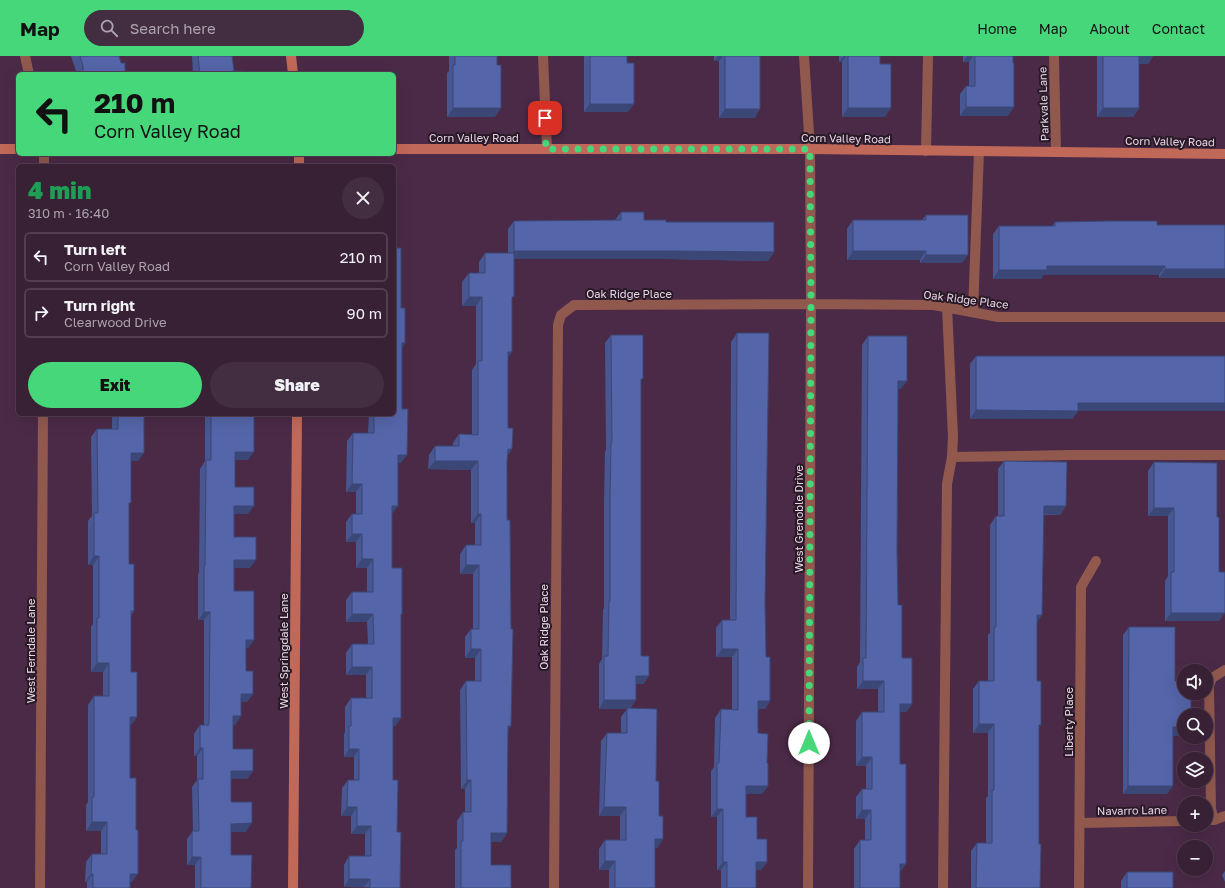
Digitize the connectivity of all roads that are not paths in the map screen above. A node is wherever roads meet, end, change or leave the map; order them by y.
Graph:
1 (25, 56) edge
2 (291, 56) edge
3 (543, 56) edge
4 (804, 56) edge
5 (928, 56) edge
6 (1054, 56) edge
7 (29, 72) edge
8 (293, 72) edge
9 (0, 149) edge
10 (16, 149) edge
11 (396, 149) edge
12 (546, 149) junction
13 (810, 149) junction
14 (926, 151) junction
15 (979, 151) junction
16 (1056, 152) junction
17 (1225, 154) edge
18 (811, 304) junction
19 (947, 307) junction
20 (973, 312) junction
21 (1225, 317) edge
22 (43, 416) edge
23 (297, 416) edge
24 (1225, 455) edge
25 (952, 457) junction
26 (1096, 561) dead end
27 (1225, 670) edge
28 (1211, 796) edge
29 (1225, 816) edge
30 (1213, 819) edge
31 (1177, 821) edge
32 (1080, 823) junction
33 (40, 888) edge
34 (293, 888) edge
35 (554, 888) edge
36 (808, 888) edge
37 (943, 888) edge
38 (1079, 888) edge

1 - 7 street
2 - 8 main road
3 - 12 street
4 - 13 street, West Grenoble Drive
5 - 14 street
6 - 16 street, Parkvale Lane
9 - 10 main road
11 - 12 main road, Corn Valley Road
12 - 13 main road, Corn Valley Road
13 - 14 main road, Corn Valley Road
13 - 18 street, West Grenoble Drive
14 - 15 main road, Corn Valley Road
15 - 16 main road, Corn Valley Road
15 - 20 street
16 - 17 main road, Corn Valley Road
18 - 19 street, Oak Ridge Place
18 - 35 street, Oak Ridge Place
18 - 36 street, West Grenoble Drive
19 - 20 street, Oak Ridge Place
19 - 25 street
20 - 21 street, Oak Ridge Place
22 - 33 street, West Ferndale Lane
23 - 34 main road, West Springdale Lane
24 - 25 street
25 - 37 street
26 - 32 street, Liberty Place
27 - 28 street
29 - 30 street
31 - 32 street, Navarro Lane
32 - 38 street, Liberty Place

